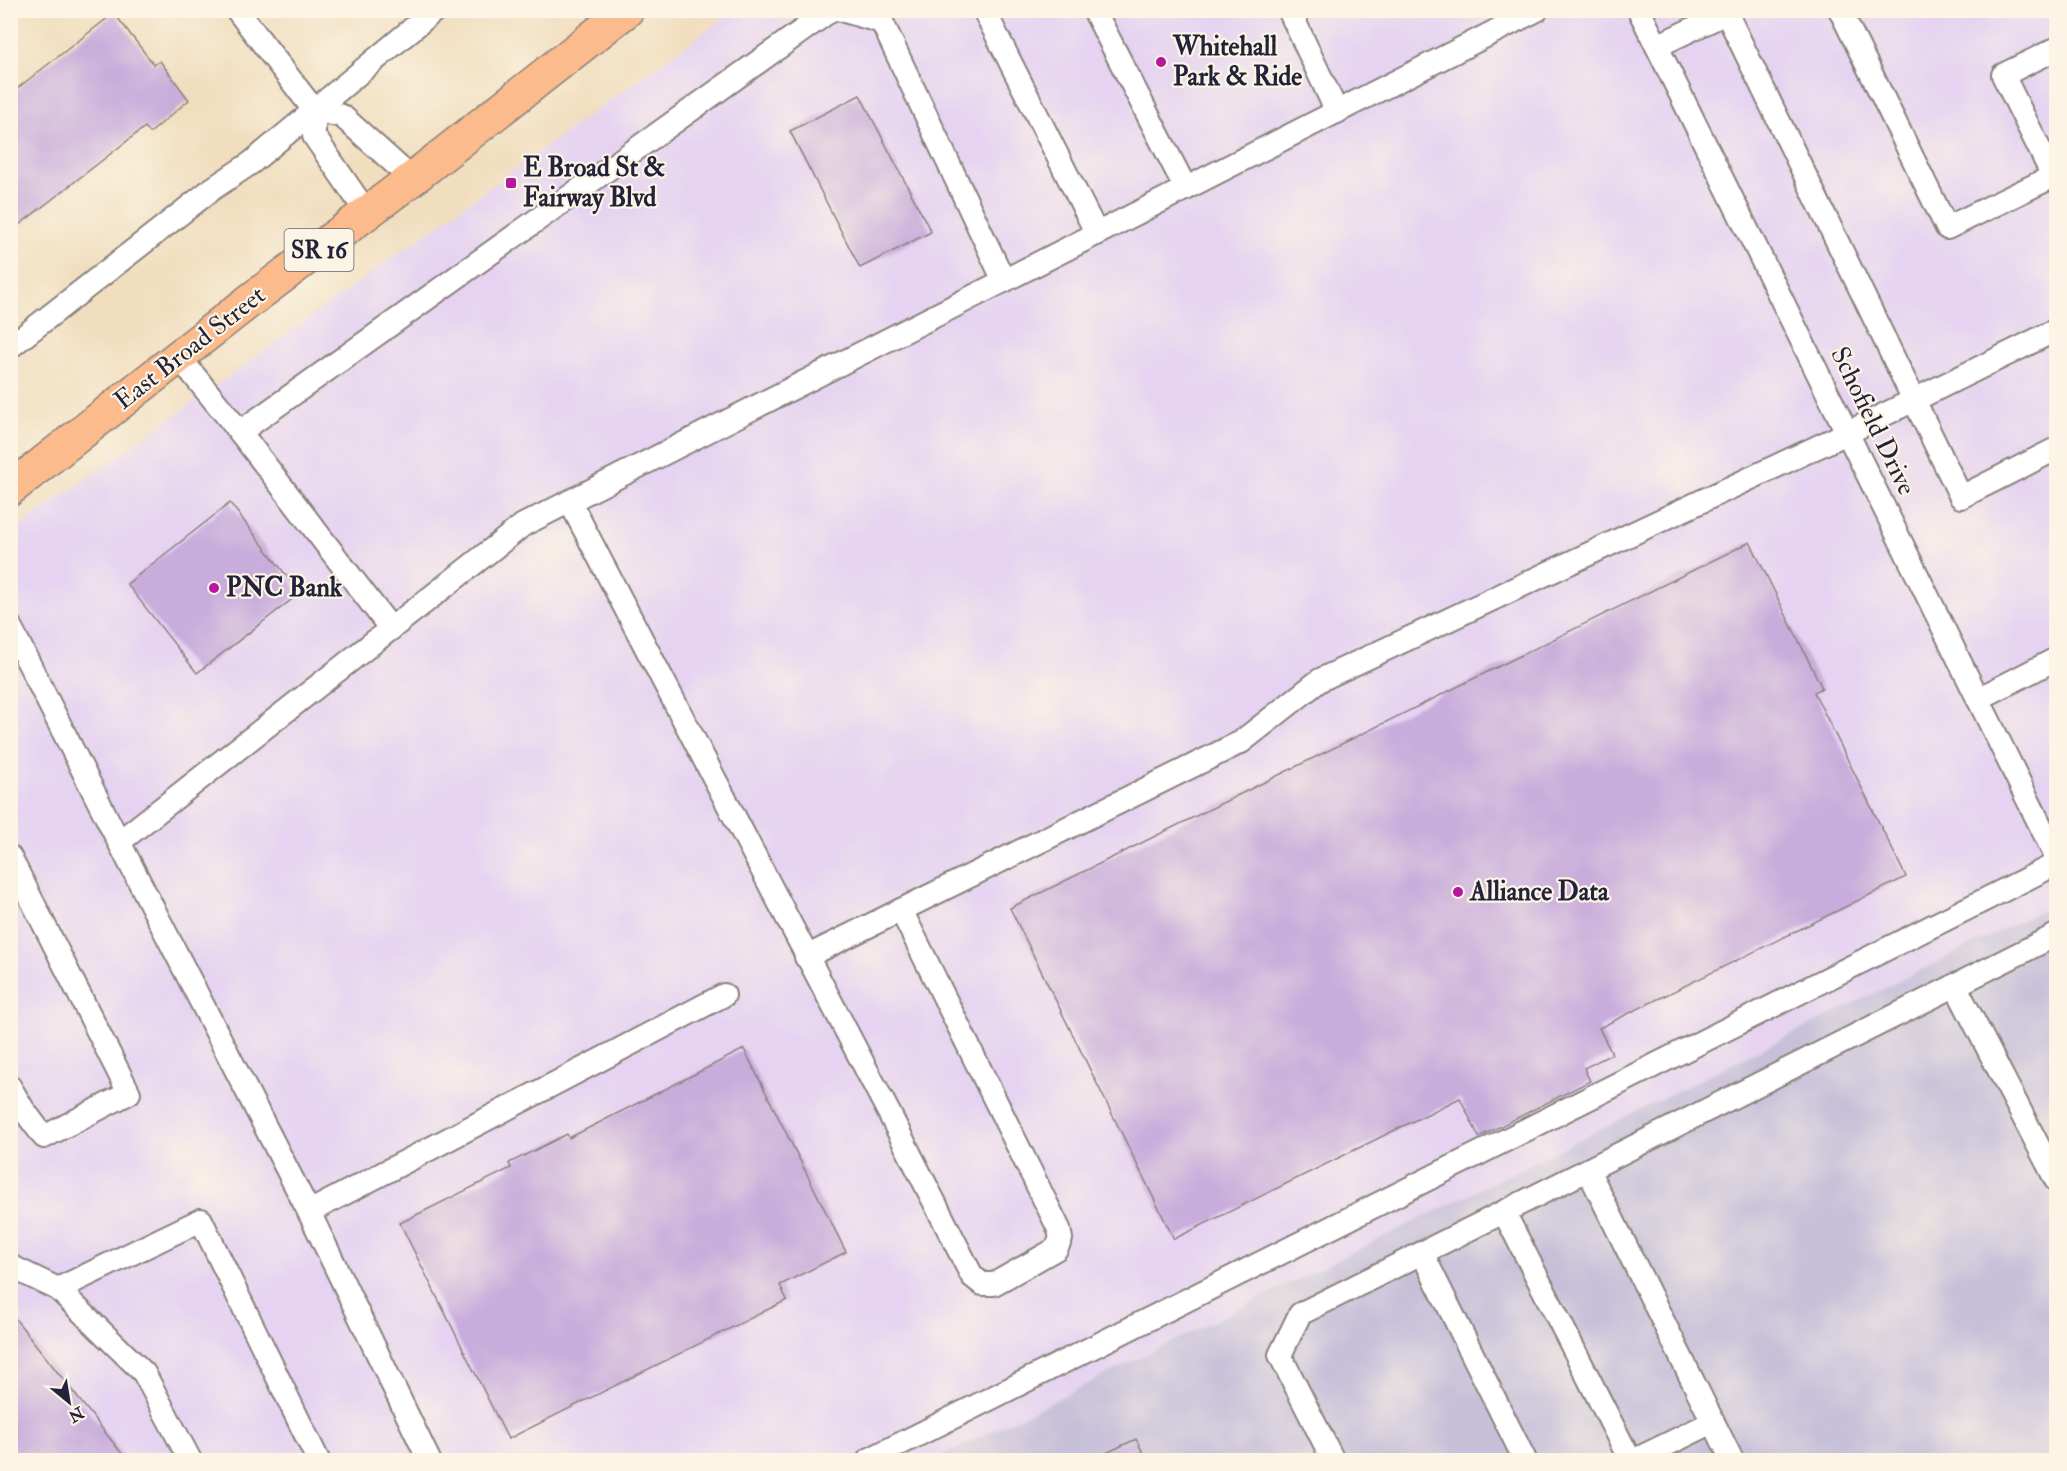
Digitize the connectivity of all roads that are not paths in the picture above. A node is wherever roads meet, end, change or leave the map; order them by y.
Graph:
1 (237, 10) edge
2 (435, 10) edge
3 (627, 10) edge
4 (831, 10) edge
5 (841, 10) edge
6 (984, 10) edge
7 (1094, 10) edge
8 (1289, 10) edge
9 (1537, 10) edge
10 (1639, 10) edge
11 (1840, 10) edge
12 (1725, 11) edge
13 (1657, 46) junction
14 (2056, 49) edge
15 (314, 110) junction
16 (1337, 112) junction
17 (2055, 175) edge
18 (412, 179) junction
19 (1186, 189) junction
20 (367, 213) junction
21 (1097, 234) junction
22 (1004, 281) junction
23 (2056, 330) edge
24 (10, 347) edge
25 (179, 357) junction
26 (1914, 400) junction
27 (240, 432) junction
28 (1847, 433) junction
29 (2056, 449) edge
30 (10, 489) edge
31 (570, 502) junction
32 (10, 626) edge
33 (391, 629) junction
34 (2056, 659) edge
35 (1978, 699) junction
36 (118, 842) junction
37 (10, 857) edge
38 (2056, 857) edge
39 (2056, 864) edge
40 (901, 910) junction
41 (2056, 935) edge
42 (806, 957) junction
43 (1956, 985) junction
44 (724, 995) dead end
45 (10, 1087) edge
46 (17, 1113) edge
47 (1588, 1170) junction
48 (2056, 1180) edge
49 (309, 1212) junction
50 (1504, 1212) junction
51 (1422, 1253) junction
52 (10, 1266) edge
53 (57, 1289) junction
54 (1713, 1422) junction
55 (190, 1461) edge
56 (318, 1461) edge
57 (429, 1461) edge
58 (868, 1461) edge
59 (1333, 1461) edge
60 (1525, 1461) edge
61 (1630, 1461) edge
62 (1635, 1461) edge
63 (1732, 1461) edge

1 - 15 lane
2 - 15 lane
3 - 18 main road, East Broad Street / SR 16
4 - 27 lane
5 - 22 lane
6 - 21 lane
7 - 19 lane
8 - 16 lane
9 - 16 lane
10 - 13 lane, Schofield Drive
11 - 17 lane
12 - 13 lane
12 - 26 lane
13 - 28 lane, Schofield Drive
14 - 17 lane
15 - 18 lane
15 - 20 lane
15 - 24 lane
16 - 19 lane
18 - 20 main road, East Broad Street / SR 16
19 - 21 lane
20 - 25 main road, East Broad Street / SR 16
21 - 22 lane
22 - 31 lane
23 - 26 lane
25 - 27 lane
25 - 30 main road, East Broad Street / SR 16
26 - 28 lane
26 - 29 lane
27 - 33 lane
28 - 35 lane, Schofield Drive
28 - 40 lane
31 - 33 lane
31 - 42 lane
32 - 36 lane
33 - 36 lane
34 - 35 lane
35 - 38 lane, Schofield Drive
36 - 49 lane
37 - 46 lane
39 - 58 lane
40 - 42 lane
40 - 42 lane
41 - 43 lane
43 - 47 lane
43 - 48 lane
44 - 49 lane
45 - 46 lane
47 - 50 lane
47 - 54 lane
49 - 57 lane
50 - 51 lane
50 - 61 lane
51 - 59 lane
51 - 60 lane
52 - 53 lane
53 - 55 lane
53 - 56 lane
54 - 62 lane
54 - 63 lane

